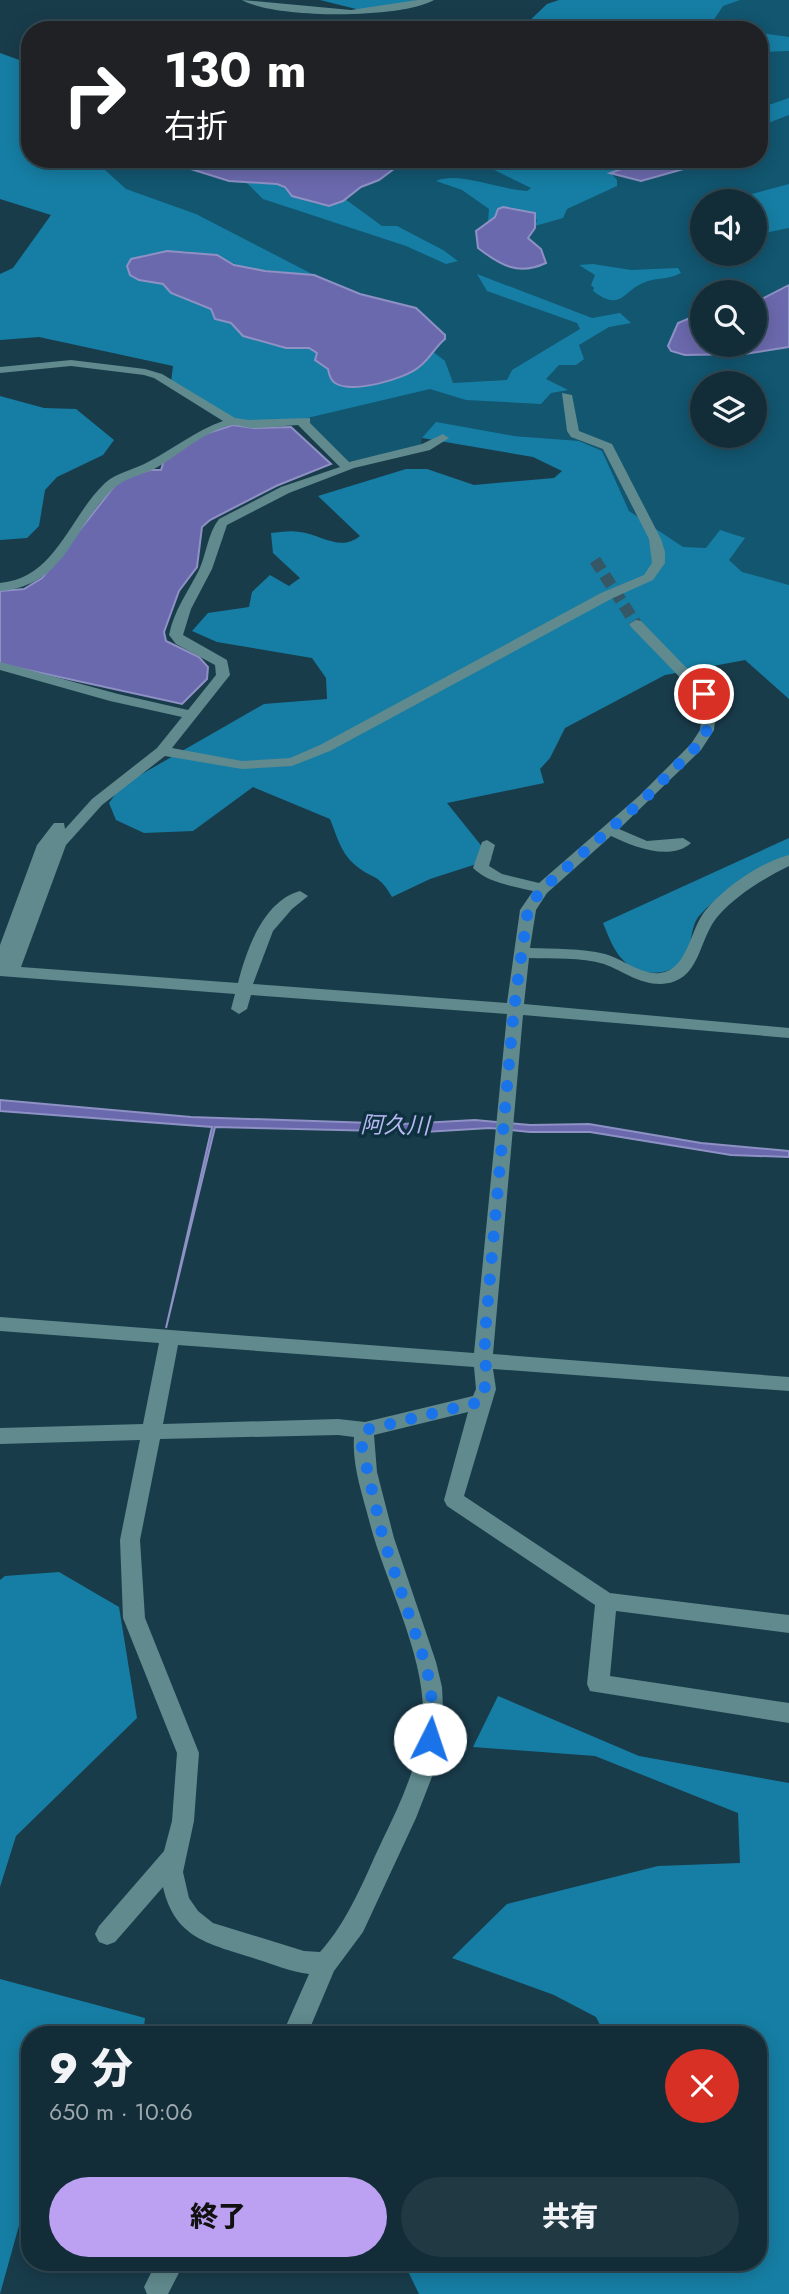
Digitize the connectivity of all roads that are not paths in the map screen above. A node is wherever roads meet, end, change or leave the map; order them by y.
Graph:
1 (246, 0) edge
2 (430, 0) edge
3 (0, 370) edge
4 (566, 395) dead end
5 (232, 421) junction
6 (443, 438) dead end
7 (346, 466) junction
8 (0, 587) edge
9 (636, 624) tunnel mouth
10 (0, 666) edge
11 (191, 715) junction
12 (162, 751) junction
13 (609, 830) junction
14 (683, 843) dead end
15 (487, 845) dead end
16 (789, 860) edge
17 (544, 889) junction
18 (300, 896) dead end
19 (523, 953) junction
20 (4, 970) edge
21 (245, 989) junction
22 (239, 1009) dead end
23 (517, 1009) junction
24 (789, 1033) edge
25 (0, 1324) edge
26 (170, 1337) junction
27 (483, 1361) junction
28 (789, 1384) edge
29 (480, 1402) junction
30 (365, 1430) junction
31 (151, 1433) junction
32 (0, 1436) edge
33 (606, 1601) junction
34 (789, 1624) edge
35 (789, 1713) edge
36 (174, 1857) junction
37 (107, 1934) dead end
38 (325, 1964) junction
39 (298, 2026) edge
40 (167, 2271) edge
41 (158, 2287) dead end

1 - 2 street
3 - 5 street
4 - 12 street
5 - 7 street
5 - 8 street
6 - 7 street
7 - 11 street
9 - 13 street
10 - 11 street
11 - 12 street
12 - 20 street
13 - 14 street
13 - 17 street
15 - 17 street
16 - 19 street
17 - 19 street
18 - 21 street
19 - 23 street
20 - 21 street
21 - 22 street
21 - 23 street
23 - 24 street
23 - 27 street
25 - 26 street
26 - 27 street
26 - 31 street
27 - 28 street
27 - 29 street
29 - 30 street
29 - 33 street
30 - 31 street
30 - 38 street
31 - 32 street
31 - 36 street
33 - 34 street
33 - 35 street
36 - 37 street
36 - 38 street
38 - 39 street
40 - 41 street

